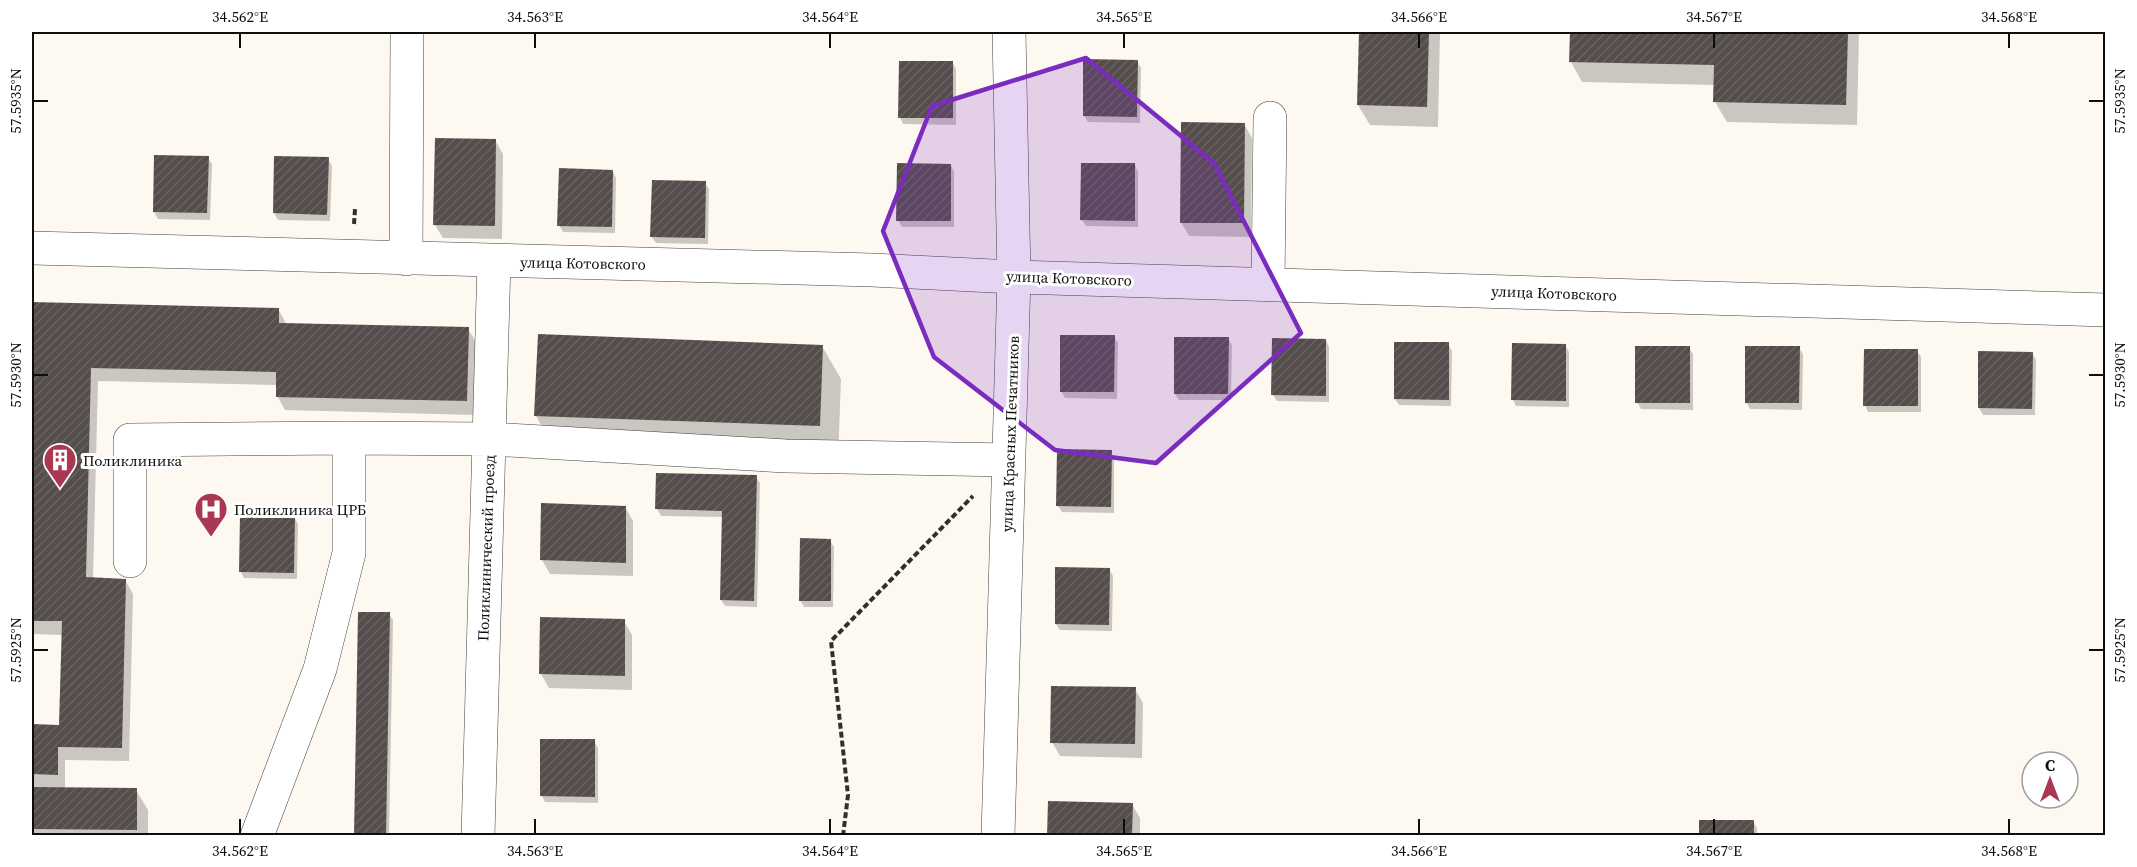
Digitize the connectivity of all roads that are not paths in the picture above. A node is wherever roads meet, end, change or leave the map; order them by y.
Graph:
1 (407, 32) edge
2 (1010, 32) edge
3 (1270, 118) dead end
4 (32, 248) edge
5 (406, 259) junction
6 (494, 261) junction
7 (1014, 277) junction
8 (1268, 284) junction
9 (2106, 310) edge
10 (349, 438) junction
11 (489, 439) junction
12 (1009, 460) junction
13 (130, 561) dead end
14 (257, 836) edge
15 (478, 836) edge
16 (998, 836) edge

1 - 5 street
2 - 7 street, улица Красных Печатников
3 - 8 street
4 - 5 street, улица Котовского
5 - 6 street, улица Котовского
6 - 7 street, улица Котовского
6 - 11 street, Поликлинический проезд
7 - 8 street, улица Котовского
7 - 12 street, улица Красных Печатников
8 - 9 street, улица Котовского
10 - 11 street
10 - 13 street
10 - 14 street
11 - 12 street
11 - 15 street, Поликлинический проезд
12 - 16 street, улица Красных Печатников

